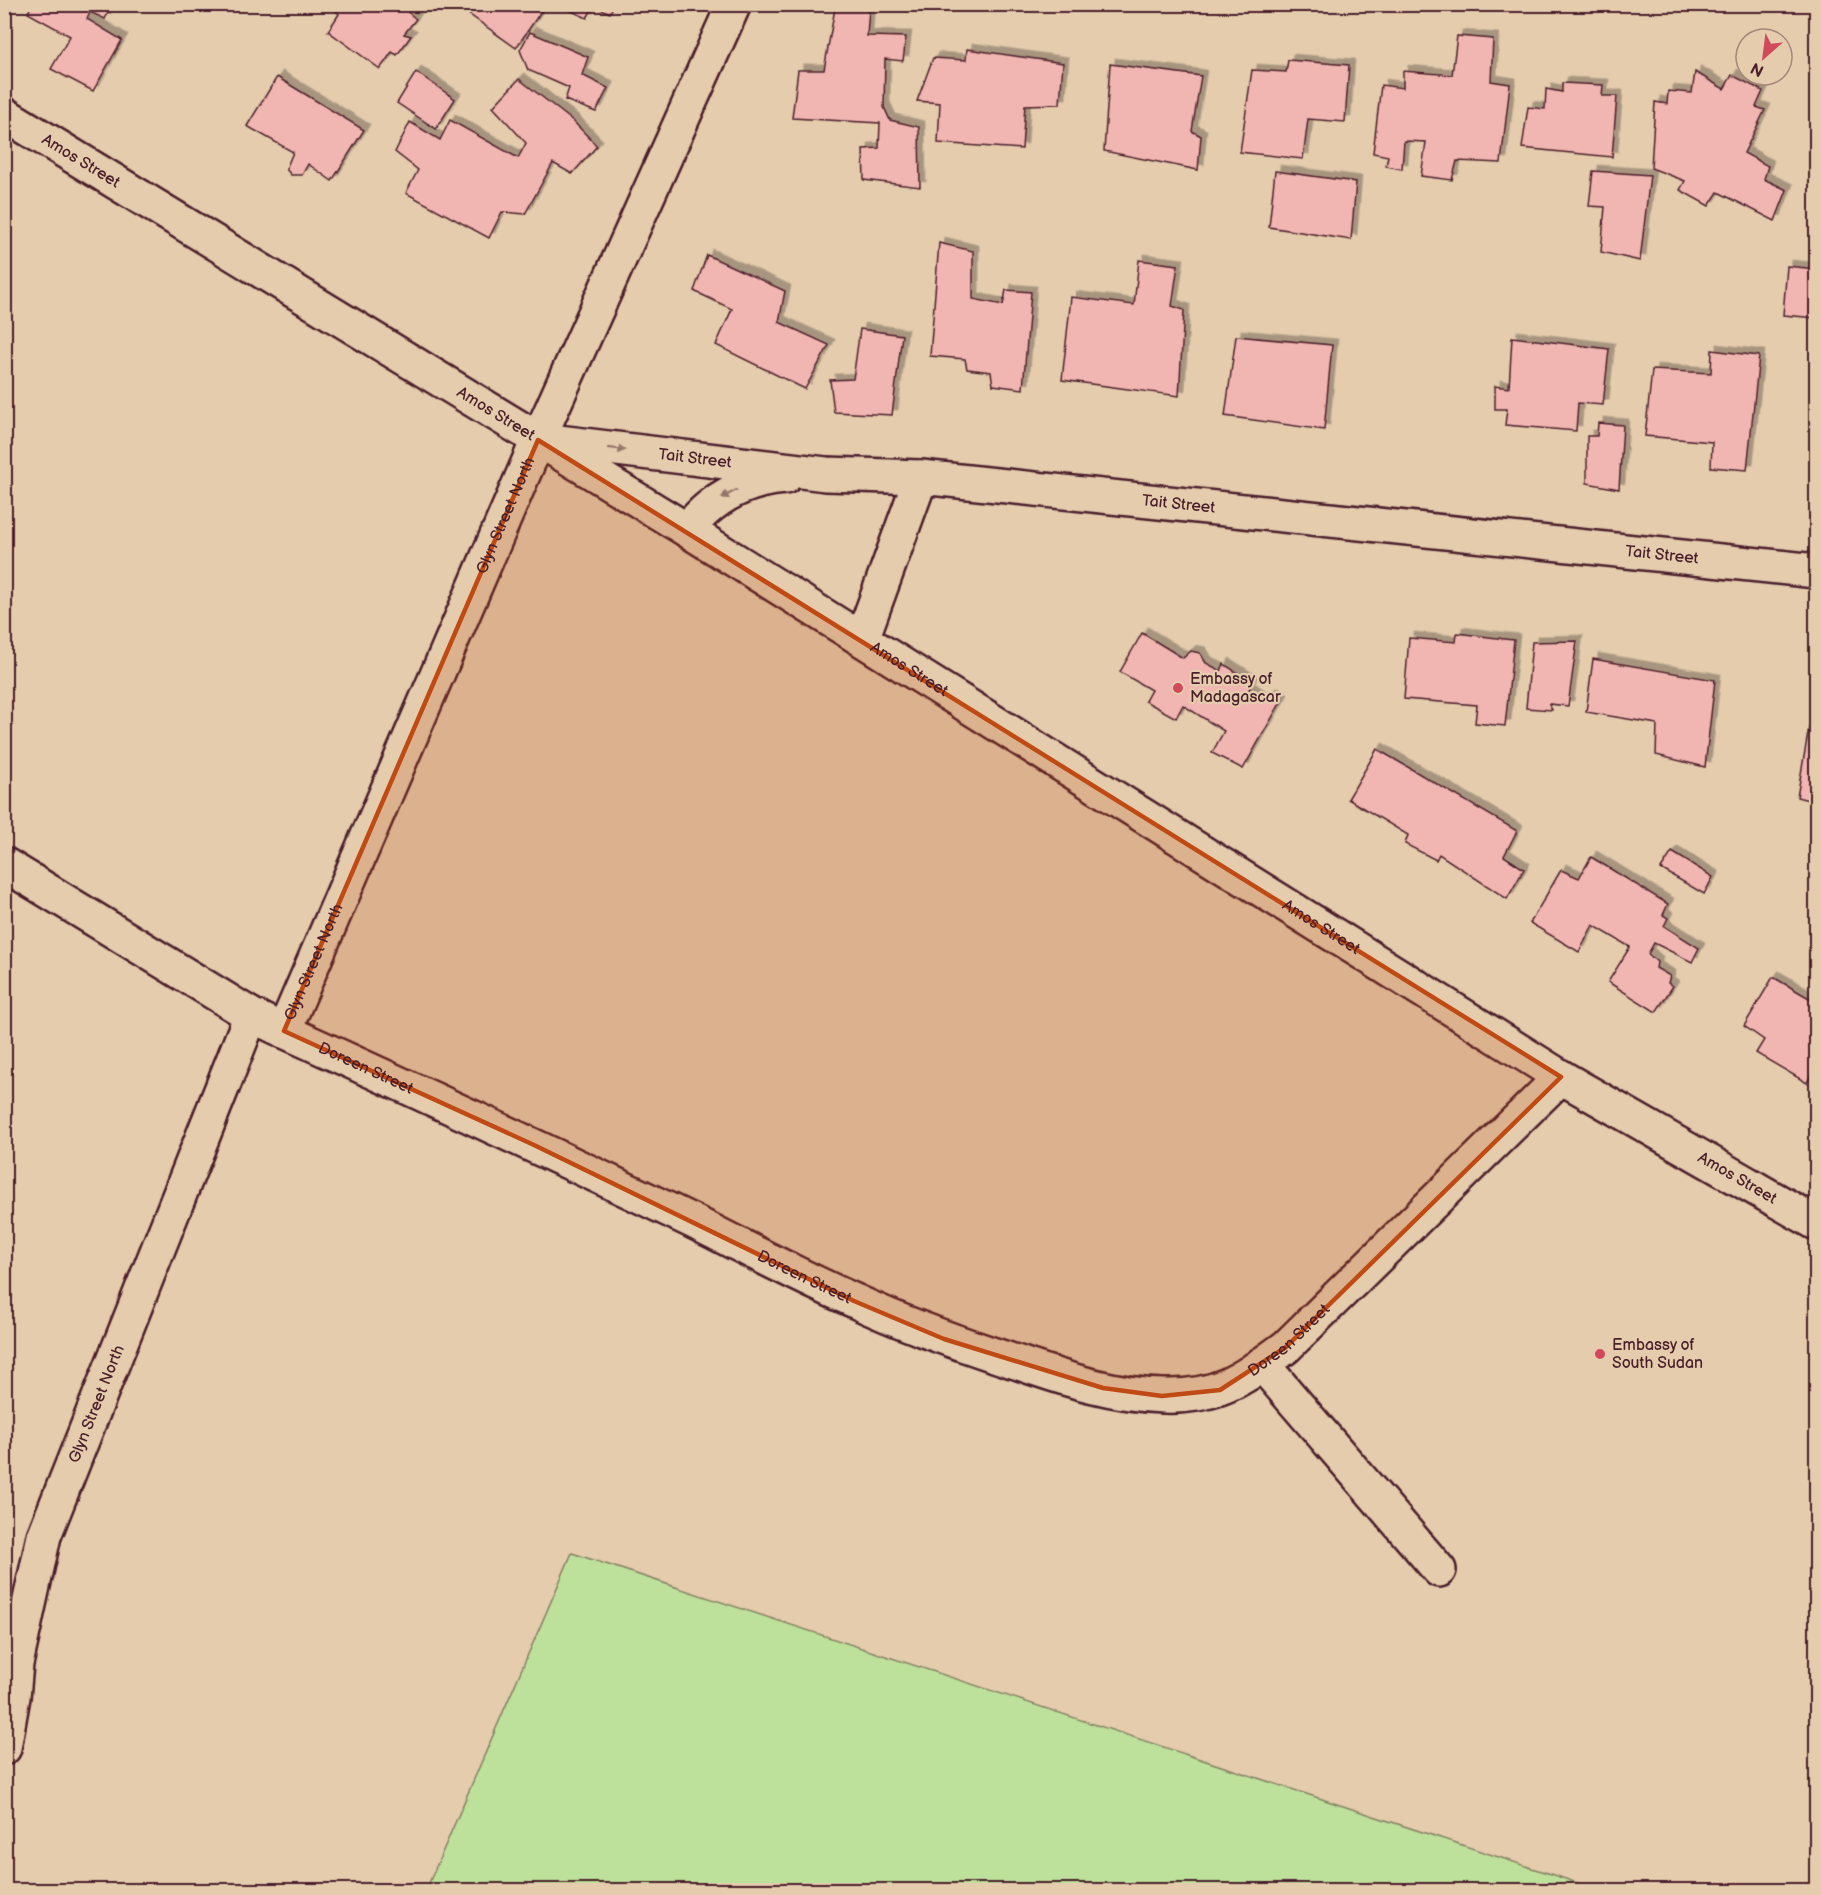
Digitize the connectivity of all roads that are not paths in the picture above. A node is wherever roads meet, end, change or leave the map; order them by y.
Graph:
1 (734, 4) edge
2 (4, 114) edge
3 (538, 440) junction
4 (826, 474) junction
5 (921, 477) junction
6 (687, 530) junction
7 (1816, 571) edge
8 (862, 639) junction
9 (4, 864) edge
10 (252, 1015) junction
11 (284, 1031) junction
12 (1561, 1077) junction
13 (1816, 1223) edge
14 (1262, 1365) junction
15 (1439, 1570) dead end
16 (4, 1748) edge

1 - 3 street, Glyn Street North
2 - 3 street, Amos Street
3 -> 4 street, Tait Street
3 - 6 street, Amos Street
3 - 11 street, Glyn Street North
4 - 5 street, Tait Street
4 -> 6 street
5 - 7 street, Tait Street
5 - 8 street
6 - 8 street, Amos Street
8 - 12 street, Amos Street
9 - 10 street, Doreen Street
10 - 11 street, Doreen Street
10 - 16 street, Glyn Street North
11 - 14 street, Doreen Street
12 - 13 street, Amos Street
12 - 14 street, Doreen Street
14 - 15 street

